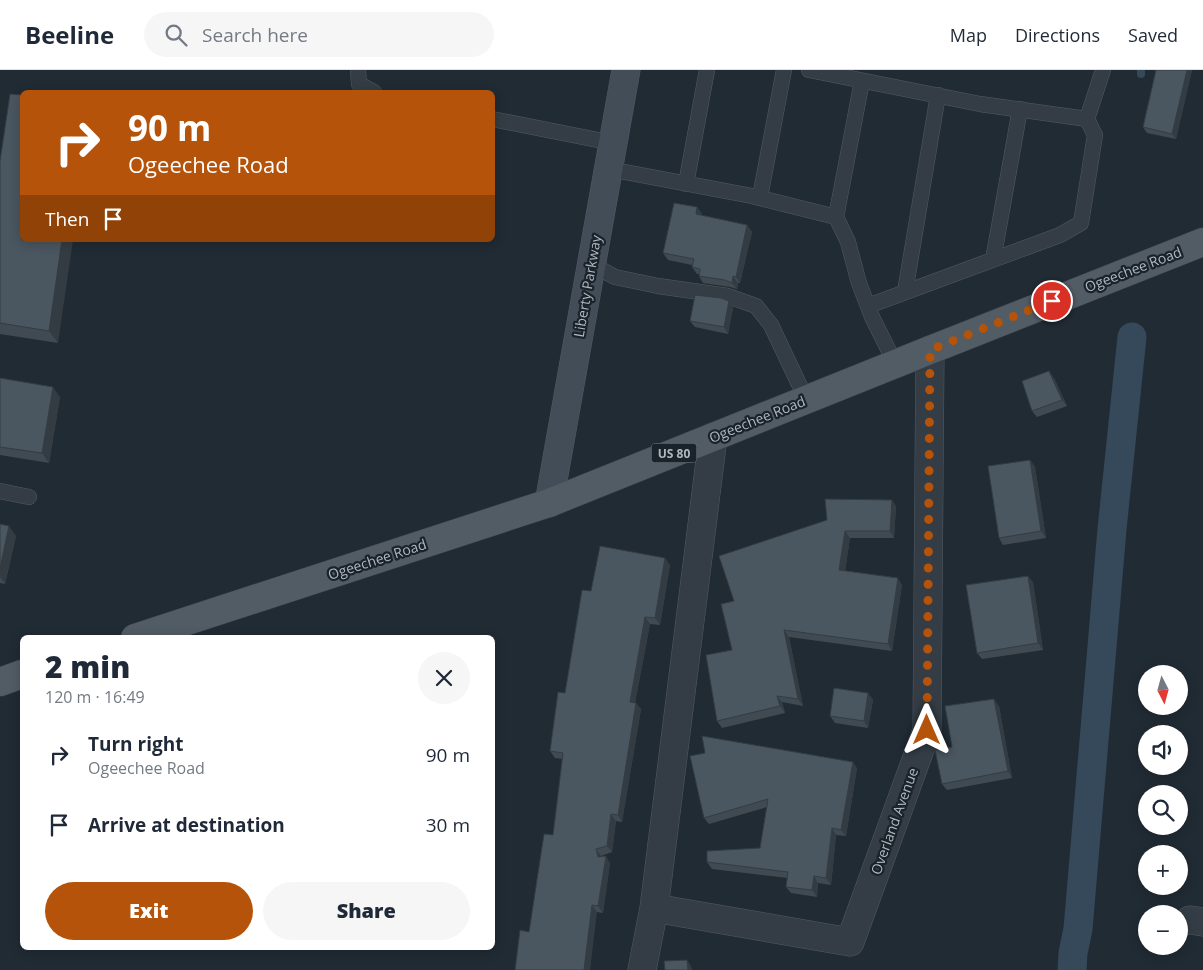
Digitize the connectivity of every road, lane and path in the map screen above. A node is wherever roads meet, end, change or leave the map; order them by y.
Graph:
1 (358, 70) edge
2 (626, 70) edge
3 (708, 70) edge
4 (784, 70) edge
5 (809, 70) edge
6 (1104, 70) edge
7 (862, 80) junction
8 (370, 90) edge
9 (938, 95) junction
10 (1020, 109) junction
11 (1087, 119) junction
12 (495, 120) edge
13 (611, 156) junction
14 (686, 184) junction
15 (760, 198) junction
16 (836, 217) junction
17 (1203, 242) edge
18 (992, 260) junction
19 (591, 264) junction
20 (905, 292) junction
21 (868, 306) junction
22 (930, 350) junction
23 (895, 364) junction
24 (806, 399) junction
25 (713, 437) junction
26 (0, 491) edge
27 (29, 497) dead end
28 (548, 503) junction
29 (144, 635) edge
30 (20, 675) edge
31 (0, 682) edge
32 (654, 908) junction
33 (642, 970) edge

1 - 8 lane
2 - 13 street, Liberty Parkway
3 - 14 lane
4 - 15 lane
5 - 7 lane
6 - 11 lane
7 - 9 lane
7 - 16 lane
9 - 10 lane
9 - 20 lane
10 - 11 lane
10 - 18 lane
11 - 18 lane
12 - 13 lane
13 - 14 lane
13 - 19 street, Liberty Parkway
14 - 15 lane
15 - 16 lane
16 - 21 lane
17 - 22 main road, Ogeechee Road / US 80
18 - 20 lane
19 - 24 lane
19 - 28 street, Liberty Parkway
20 - 21 lane
21 - 23 lane
22 - 23 main road, Ogeechee Road / US 80
22 - 32 street, Overland Avenue
23 - 24 main road, Ogeechee Road / US 80
24 - 25 main road, Ogeechee Road / US 80
25 - 28 main road, Ogeechee Road / US 80
25 - 32 street
26 - 27 lane
28 - 29 main road, Ogeechee Road / US 80
30 - 31 main road
32 - 33 street

